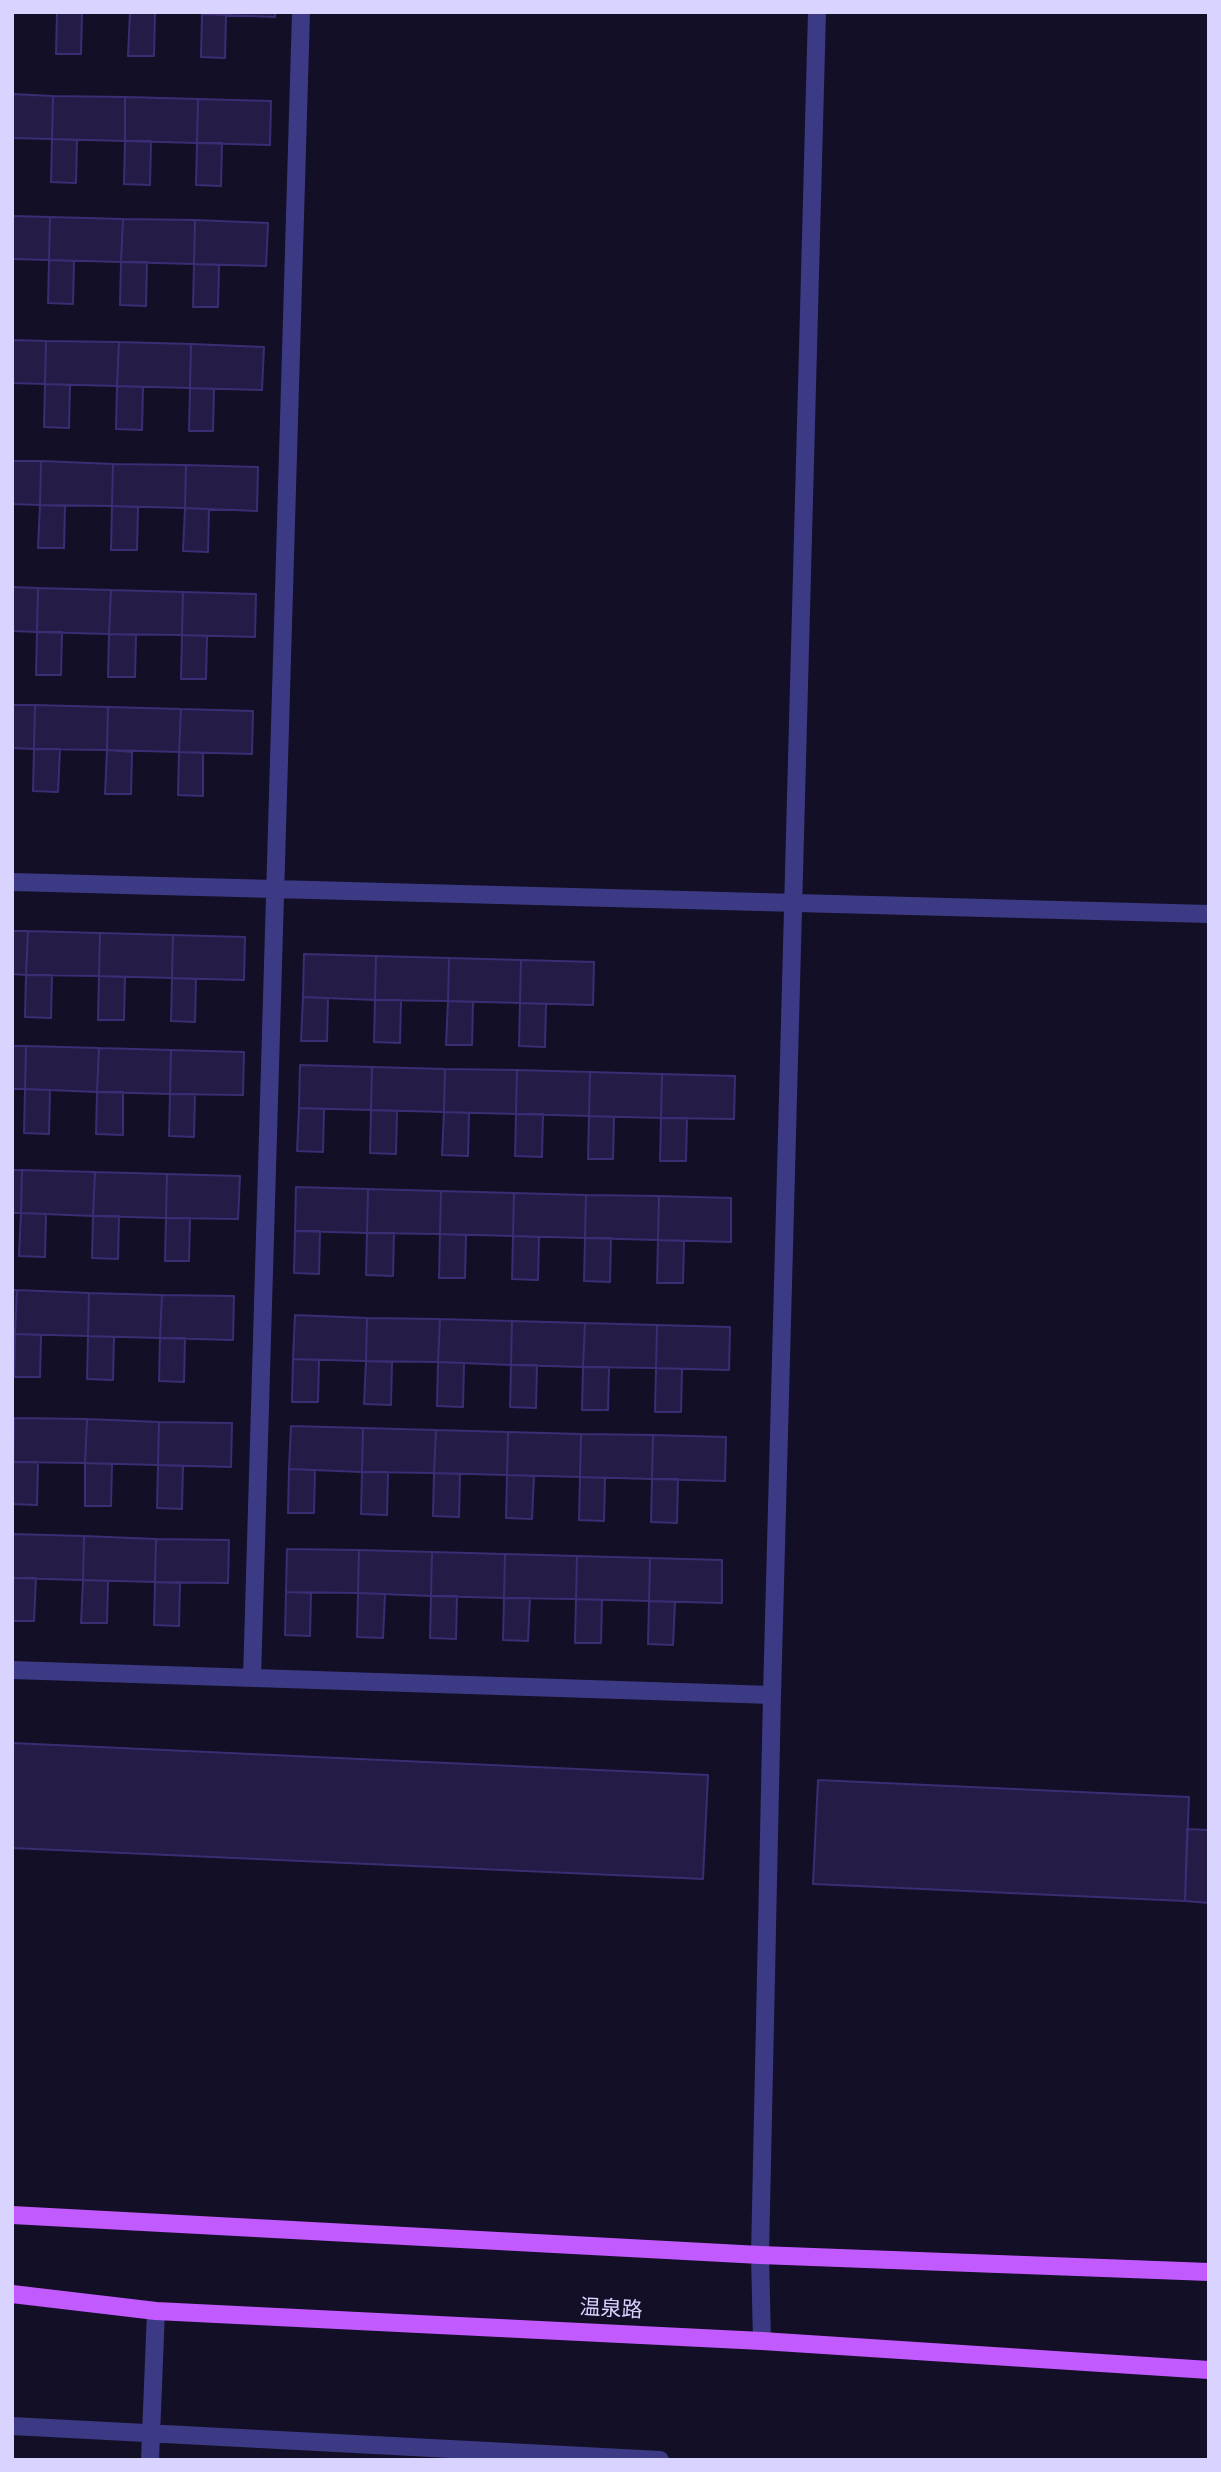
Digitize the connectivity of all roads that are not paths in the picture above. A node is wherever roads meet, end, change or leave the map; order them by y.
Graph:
1 (301, 12) edge
2 (817, 12) edge
3 (12, 882) edge
4 (275, 888) junction
5 (793, 901) junction
6 (1209, 914) edge
7 (12, 1670) edge
8 (252, 1678) junction
9 (772, 1695) junction
10 (12, 2215) edge
11 (761, 2255) junction
12 (1209, 2272) edge
13 (12, 2294) edge
14 (156, 2311) junction
15 (762, 2341) junction
16 (1209, 2370) edge
17 (12, 2427) edge
18 (150, 2460) edge
19 (660, 2460) edge

1 - 4 street
2 - 5 street
3 - 4 street
4 - 5 street
4 - 8 street
5 - 6 street
5 - 9 street
7 - 8 street
8 - 9 street
9 - 11 street
10 - 11 main road
11 - 12 main road
11 - 15 street
13 - 14 main road, 温泉路
14 - 15 main road, 温泉路
14 - 18 street
15 - 16 main road, 温泉路
17 - 19 street

